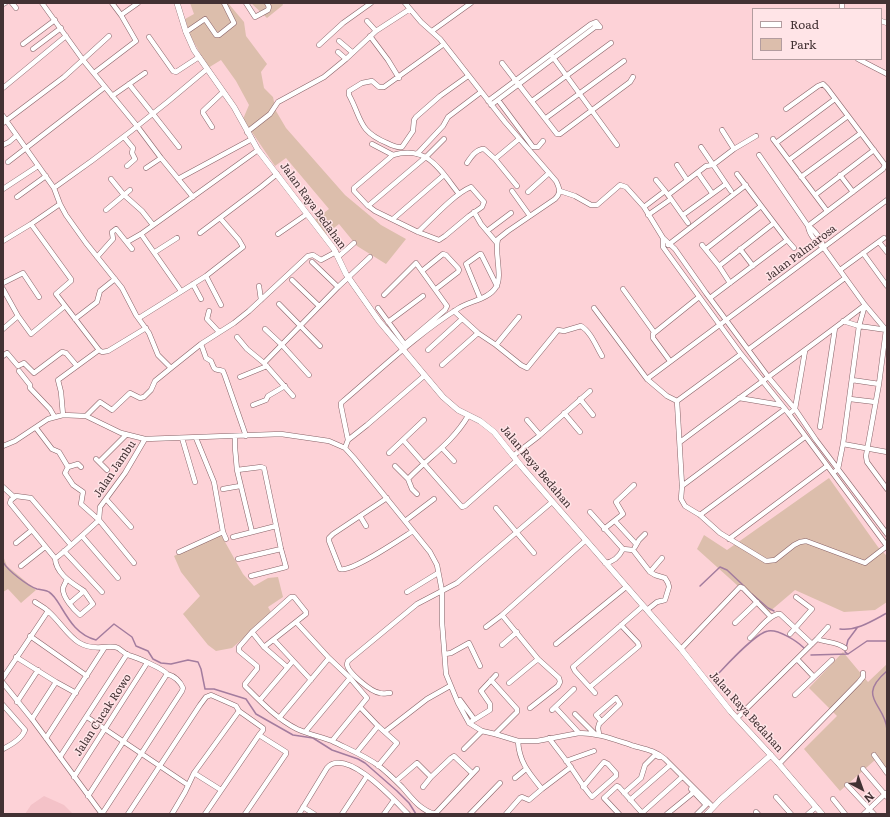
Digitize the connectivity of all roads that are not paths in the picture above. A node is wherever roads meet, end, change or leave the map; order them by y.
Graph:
1 (12, 3) edge
2 (42, 3) edge
3 (112, 3) edge
4 (138, 3) edge
5 (177, 3) edge
6 (224, 3) edge
7 (246, 3) edge
8 (267, 3) edge
9 (370, 3) edge
10 (406, 3) edge
11 (471, 3) edge
12 (16, 8) dead end
13 (410, 10) junction
14 (121, 15) junction
15 (55, 20) junction
16 (367, 21) dead end
17 (61, 28) junction
18 (376, 31) junction
19 (432, 31) junction
20 (186, 32) junction
21 (66, 36) junction
22 (109, 36) dead end
23 (370, 36) junction
24 (149, 37) dead end
25 (339, 42) dead end
26 (611, 43) dead end
27 (23, 44) dead end
28 (444, 44) junction
29 (319, 45) dead end
30 (33, 48) dead end
31 (338, 52) dead end
32 (352, 52) junction
33 (552, 56) junction
34 (199, 57) junction
35 (346, 59) junction
36 (83, 60) junction
37 (860, 60) edge
38 (624, 61) dead end
39 (502, 63) dead end
40 (207, 69) junction
41 (886, 72) edge
42 (145, 73) dead end
43 (94, 74) junction
44 (468, 76) junction
45 (567, 76) junction
46 (633, 77) dead end
47 (399, 78) junction
48 (517, 82) junction
49 (130, 84) junction
50 (105, 87) junction
51 (3, 88) edge
52 (223, 92) junction
53 (481, 92) junction
54 (579, 92) junction
55 (112, 96) junction
56 (835, 99) junction
57 (498, 100) junction
58 (488, 101) junction
59 (532, 101) junction
60 (491, 105) junction
61 (786, 109) dead end
62 (592, 110) junction
63 (153, 114) junction
64 (3, 116) edge
65 (848, 116) junction
66 (546, 118) junction
67 (4, 122) edge
68 (137, 126) junction
69 (212, 127) dead end
70 (722, 130) dead end
71 (248, 132) junction
72 (861, 133) junction
73 (16, 136) junction
74 (756, 136) dead end
75 (124, 137) junction
76 (252, 138) junction
77 (444, 139) dead end
78 (519, 139) junction
79 (543, 141) dead end
80 (372, 144) dead end
81 (3, 145) edge
82 (617, 145) dead end
83 (701, 146) dead end
84 (179, 147) dead end
85 (25, 148) junction
86 (531, 149) junction
87 (734, 149) junction
88 (258, 150) junction
89 (874, 150) junction
90 (417, 154) junction
91 (393, 155) junction
92 (759, 155) dead end
93 (426, 156) junction
94 (161, 158) junction
95 (495, 159) junction
96 (789, 160) junction
97 (8, 162) dead end
98 (467, 163) dead end
99 (677, 165) dead end
100 (713, 165) junction
101 (38, 166) junction
102 (127, 166) dead end
103 (146, 168) dead end
104 (549, 173) junction
105 (698, 173) junction
106 (277, 174) junction
107 (738, 174) dead end
108 (444, 175) junction
109 (840, 175) junction
110 (46, 176) junction
111 (801, 177) junction
112 (111, 179) dead end
113 (178, 179) junction
114 (656, 180) dead end
115 (687, 180) junction
116 (726, 184) junction
117 (746, 185) junction
118 (517, 186) dead end
119 (54, 188) junction
120 (3, 189) edge
121 (130, 190) dead end
122 (512, 191) dead end
123 (560, 191) junction
124 (731, 191) dead end
125 (528, 192) dead end
126 (853, 192) junction
127 (712, 193) junction
128 (459, 194) junction
129 (124, 195) junction
130 (668, 195) junction
131 (815, 195) junction
132 (17, 197) dead end
133 (193, 197) junction
134 (887, 200) edge
135 (60, 204) junction
136 (368, 206) junction
137 (761, 206) junction
138 (644, 207) junction
139 (106, 210) dead end
140 (827, 211) junction
141 (474, 212) junction
142 (511, 213) dead end
143 (307, 214) junction
144 (648, 215) junction
145 (683, 215) junction
146 (530, 216) junction
147 (220, 218) junction
148 (393, 219) junction
149 (688, 223) dead end
150 (774, 223) junction
151 (31, 224) junction
152 (153, 225) junction
153 (808, 226) junction
154 (487, 231) junction
155 (418, 232) junction
156 (200, 233) dead end
157 (141, 234) junction
158 (278, 234) dead end
159 (177, 238) dead end
160 (663, 238) junction
161 (884, 238) dead end
162 (787, 240) junction
163 (3, 241) edge
164 (127, 242) junction
165 (879, 242) junction
166 (354, 243) dead end
167 (497, 243) junction
168 (670, 243) junction
169 (663, 247) junction
170 (823, 247) junction
171 (794, 248) dead end
172 (132, 249) dead end
173 (740, 249) junction
174 (155, 252) junction
175 (887, 252) edge
176 (863, 253) junction
177 (337, 254) junction
178 (96, 256) junction
179 (370, 258) dead end
180 (312, 262) dead end
181 (719, 266) junction
182 (753, 266) junction
183 (840, 270) junction
184 (422, 271) junction
185 (206, 276) junction
186 (348, 278) junction
187 (845, 278) junction
188 (115, 279) junction
189 (292, 280) dead end
190 (3, 283) edge
191 (730, 283) junction
192 (193, 284) junction
193 (259, 286) dead end
194 (497, 286) junction
195 (887, 286) edge
196 (338, 287) junction
197 (3, 289) edge
198 (623, 289) dead end
199 (436, 290) junction
200 (181, 291) junction
201 (384, 295) dead end
202 (423, 296) dead end
203 (39, 297) dead end
204 (699, 297) junction
205 (480, 298) junction
206 (710, 298) junction
207 (201, 300) dead end
208 (261, 300) junction
209 (279, 304) dead end
210 (221, 305) dead end
211 (865, 305) junction
212 (65, 306) junction
213 (319, 306) junction
214 (378, 308) dead end
215 (594, 308) dead end
216 (209, 311) dead end
217 (454, 311) junction
218 (18, 316) junction
219 (519, 317) dead end
220 (139, 318) junction
221 (75, 319) junction
222 (462, 319) junction
223 (726, 320) junction
224 (843, 321) junction
225 (388, 322) junction
226 (301, 325) junction
227 (720, 325) junction
228 (859, 326) junction
229 (146, 328) junction
230 (834, 328) junction
231 (3, 329) edge
232 (265, 329) dead end
233 (887, 330) edge
234 (219, 332) junction
235 (654, 332) junction
236 (478, 333) junction
237 (237, 338) dead end
238 (201, 344) junction
239 (282, 345) junction
240 (496, 345) junction
241 (320, 346) dead end
242 (405, 347) junction
243 (749, 349) junction
244 (99, 350) junction
245 (428, 350) dead end
246 (805, 351) junction
247 (741, 354) junction
248 (3, 356) edge
249 (602, 356) dead end
250 (670, 361) junction
251 (265, 364) junction
252 (442, 365) dead end
253 (77, 366) junction
254 (170, 368) junction
255 (18, 371) dead end
256 (310, 375) dead end
257 (424, 376) junction
258 (240, 377) dead end
259 (769, 378) junction
260 (646, 379) junction
261 (852, 380) junction
262 (763, 382) junction
263 (879, 384) junction
264 (284, 386) junction
265 (590, 391) dead end
266 (293, 396) dead end
267 (739, 398) junction
268 (850, 398) junction
269 (580, 399) junction
270 (677, 401) junction
271 (875, 402) junction
272 (253, 405) dead end
273 (783, 407) junction
274 (795, 409) junction
275 (564, 413) junction
276 (593, 414) dead end
277 (789, 414) junction
278 (63, 415) junction
279 (54, 416) junction
280 (86, 416) junction
281 (468, 416) junction
282 (424, 420) dead end
283 (527, 420) dead end
284 (820, 427) dead end
285 (36, 428) junction
286 (580, 432) dead end
287 (126, 435) junction
288 (540, 435) junction
289 (235, 436) junction
290 (246, 436) junction
291 (805, 437) junction
292 (182, 438) junction
293 (196, 438) junction
294 (145, 439) junction
295 (348, 440) junction
296 (404, 440) junction
297 (680, 442) junction
298 (843, 444) junction
299 (3, 446) edge
300 (345, 448) junction
301 (442, 448) junction
302 (867, 449) junction
303 (887, 452) edge
304 (389, 453) dead end
305 (512, 456) junction
306 (454, 461) dead end
307 (516, 461) junction
308 (424, 465) junction
309 (395, 466) dead end
310 (827, 466) junction
311 (68, 467) junction
312 (81, 467) dead end
313 (838, 469) junction
314 (107, 470) dead end
315 (238, 470) junction
316 (833, 473) junction
317 (408, 479) junction
318 (195, 482) dead end
319 (634, 485) dead end
320 (240, 486) junction
321 (682, 486) junction
322 (3, 487) edge
323 (223, 489) dead end
324 (887, 489) edge
325 (416, 494) dead end
326 (12, 498) junction
327 (387, 498) junction
328 (106, 499) junction
329 (434, 499) dead end
330 (552, 502) junction
331 (496, 508) dead end
332 (590, 512) dead end
333 (700, 515) junction
334 (360, 516) junction
335 (99, 520) junction
336 (405, 521) junction
337 (615, 521) junction
338 (276, 526) junction
339 (366, 526) dead end
340 (131, 527) dead end
341 (604, 529) junction
342 (32, 530) junction
343 (413, 531) junction
344 (223, 532) junction
345 (252, 532) junction
346 (517, 532) junction
347 (645, 534) dead end
348 (887, 534) edge
349 (82, 536) junction
350 (233, 537) dead end
351 (226, 539) dead end
352 (729, 539) junction
353 (585, 541) junction
354 (16, 543) dead end
355 (636, 544) junction
356 (71, 545) junction
357 (887, 546) edge
358 (45, 547) junction
359 (281, 549) junction
360 (623, 550) junction
361 (633, 550) junction
362 (64, 551) junction
363 (179, 552) dead end
364 (534, 553) dead end
365 (55, 558) junction
366 (662, 558) dead end
367 (238, 559) dead end
368 (134, 563) dead end
369 (605, 564) junction
370 (21, 566) dead end
371 (650, 572) junction
372 (438, 573) junction
373 (251, 576) dead end
374 (118, 578) dead end
375 (67, 579) junction
376 (626, 587) junction
377 (84, 591) junction
378 (442, 591) junction
379 (102, 592) dead end
380 (407, 592) dead end
381 (796, 597) dead end
382 (35, 602) dead end
383 (757, 602) junction
384 (70, 603) junction
385 (645, 608) junction
386 (48, 611) junction
387 (502, 615) junction
388 (771, 617) junction
389 (296, 622) junction
390 (735, 623) dead end
391 (621, 625) junction
392 (486, 627) dead end
393 (828, 627) dead end
394 (796, 629) junction
395 (252, 632) junction
396 (517, 632) junction
397 (790, 634) dead end
398 (30, 636) junction
399 (750, 638) dead end
400 (274, 640) junction
401 (817, 640) junction
402 (556, 644) dead end
403 (812, 644) junction
404 (502, 645) dead end
405 (264, 647) junction
406 (105, 648) junction
407 (845, 648) dead end
408 (681, 649) junction
409 (127, 654) junction
410 (444, 654) junction
411 (16, 656) junction
412 (329, 658) junction
413 (538, 659) junction
414 (797, 659) junction
415 (832, 660) dead end
416 (293, 661) junction
417 (147, 663) junction
418 (480, 666) dead end
419 (287, 667) junction
420 (38, 670) junction
421 (863, 672) dead end
422 (167, 674) junction
423 (496, 675) dead end
424 (87, 676) junction
425 (814, 677) junction
426 (3, 678) edge
427 (350, 678) junction
428 (311, 680) junction
429 (491, 680) junction
430 (56, 682) junction
431 (509, 683) dead end
432 (3, 684) edge
433 (450, 686) junction
434 (590, 687) junction
435 (574, 689) dead end
436 (76, 693) junction
437 (390, 693) dead end
438 (595, 693) dead end
439 (795, 695) dead end
440 (260, 700) junction
441 (460, 700) dead end
442 (17, 702) junction
443 (3, 705) edge
444 (360, 706) junction
445 (530, 708) dead end
446 (238, 711) junction
447 (574, 714) dead end
448 (87, 718) junction
449 (279, 718) junction
450 (737, 718) junction
451 (32, 719) junction
452 (474, 719) junction
453 (601, 721) junction
454 (469, 723) junction
455 (378, 726) junction
456 (105, 730) junction
457 (387, 730) dead end
458 (305, 732) junction
459 (482, 732) junction
460 (579, 733) junction
461 (495, 734) junction
462 (597, 734) junction
463 (259, 735) junction
464 (46, 738) junction
465 (549, 738) junction
466 (332, 741) junction
467 (518, 741) junction
468 (123, 742) junction
469 (3, 749) edge
470 (464, 749) dead end
471 (594, 751) dead end
472 (357, 752) junction
473 (141, 754) junction
474 (771, 755) junction
475 (874, 755) dead end
476 (60, 757) junction
477 (566, 762) junction
478 (779, 764) junction
479 (160, 765) junction
480 (378, 766) junction
481 (669, 766) junction
482 (571, 767) junction
483 (477, 769) dead end
484 (526, 769) junction
485 (863, 769) dead end
486 (194, 773) junction
487 (472, 773) junction
488 (887, 773) edge
489 (367, 776) junction
490 (74, 777) junction
491 (431, 777) junction
492 (514, 778) dead end
493 (681, 778) junction
494 (396, 781) junction
495 (500, 783) dead end
496 (188, 785) junction
497 (847, 785) dead end
498 (423, 787) dead end
499 (583, 787) junction
500 (542, 789) junction
501 (221, 790) junction
502 (694, 792) junction
503 (624, 793) junction
504 (886, 795) edge
505 (88, 796) junction
506 (776, 798) dead end
507 (833, 799) dead end
508 (394, 800) junction
509 (630, 800) junction
510 (713, 807) junction
511 (816, 807) junction
512 (303, 808) junction
513 (870, 808) junction
514 (102, 814) edge
515 (128, 814) edge
516 (172, 814) edge
517 (206, 814) edge
518 (245, 814) edge
519 (299, 814) edge
520 (314, 814) edge
521 (342, 814) edge
522 (384, 814) edge
523 (408, 814) edge
524 (435, 814) edge
525 (470, 814) edge
526 (506, 814) edge
527 (619, 814) edge
528 (643, 814) edge
529 (667, 814) edge
530 (697, 814) edge
531 (707, 814) edge
532 (791, 814) edge
533 (808, 814) edge
534 (822, 814) edge
535 (846, 814) edge
536 (864, 814) edge
537 (874, 814) edge

1 - 12 street
2 - 15 street
3 - 14 street
4 - 14 street
5 - 20 street, Jalan Raya Bedahan
6 - 20 street
7 - 8 street
9 - 29 street
10 - 13 street
11 - 19 street
13 - 18 street
13 - 19 street
14 - 43 street
15 - 17 street
15 - 27 street
16 - 18 street
17 - 21 street
17 - 30 street
18 - 23 street
19 - 28 street
20 - 34 street, Jalan Raya Bedahan
21 - 36 street
21 - 51 street
22 - 36 street
23 - 32 street
23 - 47 street
24 - 34 street
25 - 32 street
26 - 45 street
28 - 44 street
28 - 47 street
31 - 35 street
32 - 35 street
33 - 33 street
33 - 45 street
33 - 48 street
34 - 40 street, Jalan Raya Bedahan
35 - 71 street
36 - 43 street
36 - 67 street
37 - 41 street
38 - 54 street
39 - 48 street
40 - 52 street, Jalan Raya Bedahan
40 - 63 street
42 - 49 street
43 - 50 street
44 - 47 street
44 - 53 street
45 - 54 street
45 - 59 street
46 - 62 street
48 - 57 street
48 - 58 street
48 - 59 street
49 - 55 street
49 - 63 street
50 - 55 street
50 - 85 street
52 - 69 street
52 - 71 street, Jalan Raya Bedahan
53 - 58 street
53 - 90 street
54 - 62 street
54 - 66 street
55 - 68 street
56 - 61 street
56 - 65 street
56 - 96 street
57 - 60 street
57 - 86 street
58 - 60 street
59 - 66 street
60 - 78 street
62 - 66 street
62 - 82 street
63 - 68 street
63 - 84 street
64 - 67 street
65 - 72 street
65 - 96 street
67 - 73 street
68 - 75 street
68 - 94 street
70 - 87 street
71 - 76 street, Jalan Raya Bedahan
72 - 89 street
72 - 111 street
73 - 81 street
73 - 85 street
74 - 87 street
75 - 102 street
75 - 119 street
76 - 88 street, Jalan Raya Bedahan
76 - 113 street
77 - 93 street
78 - 86 street
78 - 95 street
79 - 86 street
80 - 91 street
83 - 100 street
85 - 97 street
85 - 101 street
86 - 104 street
87 - 100 street
88 - 106 street, Jalan Raya Bedahan
88 - 133 street
89 - 109 street
89 - 126 street
90 - 91 street
90 - 93 street
91 - 136 street
92 - 153 street
93 - 108 street
93 - 136 street
94 - 103 street
94 - 113 street
95 - 98 street
95 - 118 street
96 - 111 street
99 - 115 street
100 - 105 street
100 - 116 street
101 - 110 street
101 - 120 street
104 - 123 street
104 - 125 street
105 - 115 street
105 - 127 street
106 - 143 street, Jalan Raya Bedahan
106 - 147 street
107 - 117 street
108 - 128 street
108 - 148 street
109 - 126 street
109 - 131 street
110 - 119 street
110 - 132 street
111 - 131 street
112 - 129 street
113 - 133 street
114 - 130 street
115 - 130 street
116 - 124 street
116 - 127 street
117 - 137 street
117 - 168 street
119 - 135 street
121 - 129 street
122 - 146 street
123 - 138 street
123 - 146 street
126 - 140 street
127 - 145 street
128 - 141 street
128 - 155 street
129 - 139 street
129 - 152 street
130 - 138 street
130 - 144 street
130 - 145 street
131 - 140 street
133 - 152 street
134 - 170 street, Jalan Palmarosa
135 - 151 street
135 - 178 street
136 - 148 street
137 - 150 street
137 - 181 street
138 - 144 street
140 - 153 street
141 - 154 street
141 - 155 street
142 - 154 street
143 - 158 street
143 - 177 street, Jalan Raya Bedahan
144 - 160 street
145 - 149 street
146 - 167 street
147 - 156 street
147 - 185 street
148 - 155 street
150 - 162 street
150 - 173 street
151 - 163 street
151 - 212 street
152 - 157 street
153 - 170 street
154 - 167 street
157 - 164 street
157 - 174 street
159 - 174 street
160 - 168 street
160 - 169 street
161 - 165 street
162 - 171 street
162 - 182 street
164 - 172 street
164 - 178 street
165 - 175 street
165 - 176 street
166 - 177 street
167 - 194 street
168 - 169 street
168 - 206 street
169 - 204 street
170 - 183 street
170 - 223 street, Jalan Palmarosa
173 - 181 street
173 - 182 street
174 - 200 street
176 - 183 street
176 - 195 street
177 - 186 street, Jalan Raya Bedahan
177 - 208 street
178 - 188 street
179 - 186 street
180 - 196 street
181 - 191 street
182 - 191 street
183 - 187 street
184 - 199 street
184 - 199 street
184 - 201 street
185 - 192 street
185 - 210 street
186 - 196 street
186 - 242 street, Jalan Raya Bedahan
187 - 211 street
187 - 243 street
188 - 220 street
188 - 221 street
189 - 213 street
190 - 203 street
191 - 206 street
192 - 200 street
192 - 207 street
193 - 208 street
194 - 205 street
194 - 205 street
196 - 213 street
197 - 218 street
198 - 235 street
199 - 242 street
200 - 220 street
202 - 225 street
204 - 227 street
204 - 235 street
205 - 217 street
206 - 223 street
208 - 234 street
209 - 226 street
211 - 224 street
211 - 228 street
211 - 233 street
212 - 218 street
212 - 221 street
213 - 226 street
214 - 225 street
215 - 260 street
216 - 234 street
217 - 222 street
217 - 242 street
218 - 231 street
219 - 240 street
220 - 229 street
221 - 244 street
222 - 236 street
222 - 245 street
223 - 227 street, Jalan Palmarosa
223 - 243 street
224 - 228 street
224 - 230 street
225 - 242 street
226 - 239 street
226 - 241 street
227 - 247 street
227 - 250 street, Jalan Palmarosa
228 - 233 street
228 - 261 street
229 - 244 street
229 - 254 street
230 - 246 street
230 - 284 street
232 - 239 street
233 - 263 street
234 - 238 street
235 - 250 street
236 - 240 street
236 - 252 street
237 - 251 street
238 - 254 street
238 - 290 street
239 - 251 street
239 - 256 street
240 - 249 street
242 - 257 street, Jalan Raya Bedahan
242 - 295 street
243 - 259 street
244 - 253 street
246 - 259 street
246 - 274 street
247 - 262 street
247 - 270 street
248 - 253 street
250 - 260 street, Jalan Palmarosa
251 - 258 street
251 - 264 street
253 - 278 street
254 - 280 street
255 - 279 street
257 - 281 street, Jalan Raya Bedahan
257 - 295 street
259 - 262 street
259 - 274 street
260 - 270 street
261 - 263 street
261 - 268 street
262 - 267 street
262 - 273 street
263 - 271 street
264 - 266 street
264 - 272 street
265 - 269 street
267 - 273 street
267 - 297 street
268 - 271 street
268 - 298 street
269 - 275 street
269 - 276 street
270 - 297 street
271 - 302 street
273 - 277 street
273 - 321 street
274 - 277 street
274 - 313 street
275 - 286 street
275 - 288 street
277 - 291 street
278 - 279 street
278 - 280 street
279 - 285 street
280 - 287 street
281 - 301 street
281 - 305 street, Jalan Raya Bedahan
282 - 296 street
283 - 288 street
285 - 299 street
285 - 311 street
287 - 294 street
287 - 314 street
288 - 305 street
289 - 290 street
289 - 293 street
289 - 315 street
290 - 300 street
291 - 310 street
291 - 333 street
292 - 293 street
292 - 294 street
292 - 318 street
293 - 344 street
294 - 328 street, Jalan Jambu
295 - 300 street
296 - 304 street
296 - 308 street
297 - 321 street
298 - 302 street
298 - 313 street
300 - 327 street
301 - 306 street
301 - 308 street
302 - 303 street
302 - 324 street
305 - 307 street, Jalan Raya Bedahan
307 - 308 street
307 - 330 street, Jalan Raya Bedahan
308 - 317 street
309 - 317 street
310 - 316 street
310 - 352 street
311 - 312 street
311 - 335 street
313 - 316 street
313 - 348 street
315 - 320 street
315 - 338 street
316 - 357 street
317 - 325 street
319 - 337 street
320 - 323 street
320 - 345 street
321 - 333 street
322 - 326 street
326 - 342 street
326 - 356 street
327 - 334 street
327 - 336 street
328 - 335 street, Jalan Jambu
328 - 340 street
329 - 336 street
330 - 346 street
330 - 353 street, Jalan Raya Bedahan
331 - 346 street
332 - 341 street
333 - 352 street
334 - 339 street
334 - 343 street
335 - 349 street
335 - 368 street
336 - 343 street
337 - 341 street
337 - 355 street
338 - 345 street
338 - 359 street
341 - 360 street
342 - 354 street
342 - 358 street
343 - 372 street
344 - 351 street
344 - 363 street
345 - 350 street
346 - 364 street
346 - 378 street
347 - 355 street
349 - 356 street
349 - 374 street
352 - 357 street
353 - 369 street, Jalan Raya Bedahan
353 - 387 street
355 - 361 street
356 - 362 street
358 - 365 street
358 - 370 street
359 - 367 street
359 - 373 street
360 - 361 street
360 - 369 street
361 - 371 street
362 - 365 street
362 - 379 street
365 - 375 street
366 - 371 street
369 - 376 street, Jalan Raya Bedahan
371 - 385 street
372 - 378 street
372 - 380 street
375 - 377 street
375 - 384 street
376 - 385 street, Jalan Raya Bedahan
376 - 402 street
377 - 384 street
377 - 384 street
378 - 410 street
378 - 437 street
381 - 394 street
382 - 386 street
383 - 388 street
383 - 390 street
383 - 408 street
385 - 391 street
385 - 408 street, Jalan Raya Bedahan
386 - 398 street
386 - 406 street
387 - 392 street
387 - 396 street
388 - 394 street
388 - 399 street
389 - 395 street
389 - 400 street
389 - 412 street
391 - 434 street
391 - 434 street
393 - 401 street
394 - 397 street
394 - 403 street
395 - 405 street
395 - 440 street
396 - 404 street
396 - 413 street
398 - 411 street
398 - 424 street
400 - 405 street
400 - 416 street
401 - 403 street
401 - 407 street
403 - 414 street
405 - 419 street
406 - 409 street
406 - 424 street
408 - 450 street, Jalan Raya Bedahan
409 - 417 street
409 - 448 street
410 - 418 street
410 - 433 street
411 - 420 street
411 - 426 street
412 - 427 street
412 - 428 street
413 - 431 street
413 - 445 street
414 - 425 street
414 - 450 street
415 - 425 street
416 - 419 street
416 - 428 street
417 - 422 street
417 - 456 street, Jalan Cucak Rowo
419 - 440 street
420 - 430 street
420 - 442 street
421 - 478 street
422 - 468 street
422 - 473 street
423 - 429 street
424 - 436 street
425 - 439 street
427 - 444 street
427 - 458 street
428 - 449 street
429 - 452 street
429 - 461 street
430 - 436 street
430 - 451 street
432 - 442 street
433 - 454 street
433 - 457 street
434 - 438 street
435 - 460 street
436 - 464 street
440 - 449 street
441 - 452 street
442 - 451 street
443 - 469 street
444 - 455 street
444 - 466 street
446 - 463 street
446 - 479 street
446 - 486 street
447 - 462 street
448 - 456 street
448 - 476 street
449 - 458 street
450 - 474 street, Jalan Raya Bedahan
451 - 464 street
452 - 454 street
453 - 453 street
453 - 462 street
454 - 459 street
455 - 472 street
455 - 480 street
456 - 468 street
456 - 490 street, Jalan Cucak Rowo
458 - 466 street
459 - 461 street
459 - 470 street
460 - 462 street
460 - 465 street
461 - 467 street
462 - 510 street
463 - 501 street
463 - 518 street
464 - 476 street
465 - 467 street
465 - 477 street
466 - 472 street
467 - 484 street
468 - 473 street
468 - 505 street
471 - 477 street
472 - 480 street
473 - 479 street
473 - 514 street
474 - 478 street, Jalan Raya Bedahan
474 - 510 street
475 - 488 street
476 - 490 street
477 - 482 street
478 - 511 street, Jalan Raya Bedahan
479 - 496 street
479 - 515 street
480 - 494 street
481 - 493 street
481 - 503 street
481 - 509 street
482 - 499 street
482 - 500 street
483 - 487 street
484 - 492 street
484 - 500 street
485 - 504 street
486 - 496 street
486 - 501 street
487 - 491 street
487 - 524 street
489 - 508 street
489 - 512 street
489 - 521 street
490 - 505 street
491 - 494 street
491 - 498 street
493 - 502 street
493 - 528 street
494 - 524 street
495 - 525 street
496 - 516 street
497 - 513 street
499 - 499 street
500 - 526 street
501 - 517 street
502 - 529 street
502 - 530 street
503 - 509 street
503 - 527 street
504 - 513 street
505 - 514 street
506 - 532 street
507 - 535 street
508 - 522 street
508 - 523 street
509 - 528 street
510 - 531 street
511 - 533 street
511 - 534 street, Jalan Raya Bedahan
512 - 519 street
512 - 520 street
513 - 536 street
513 - 537 street

